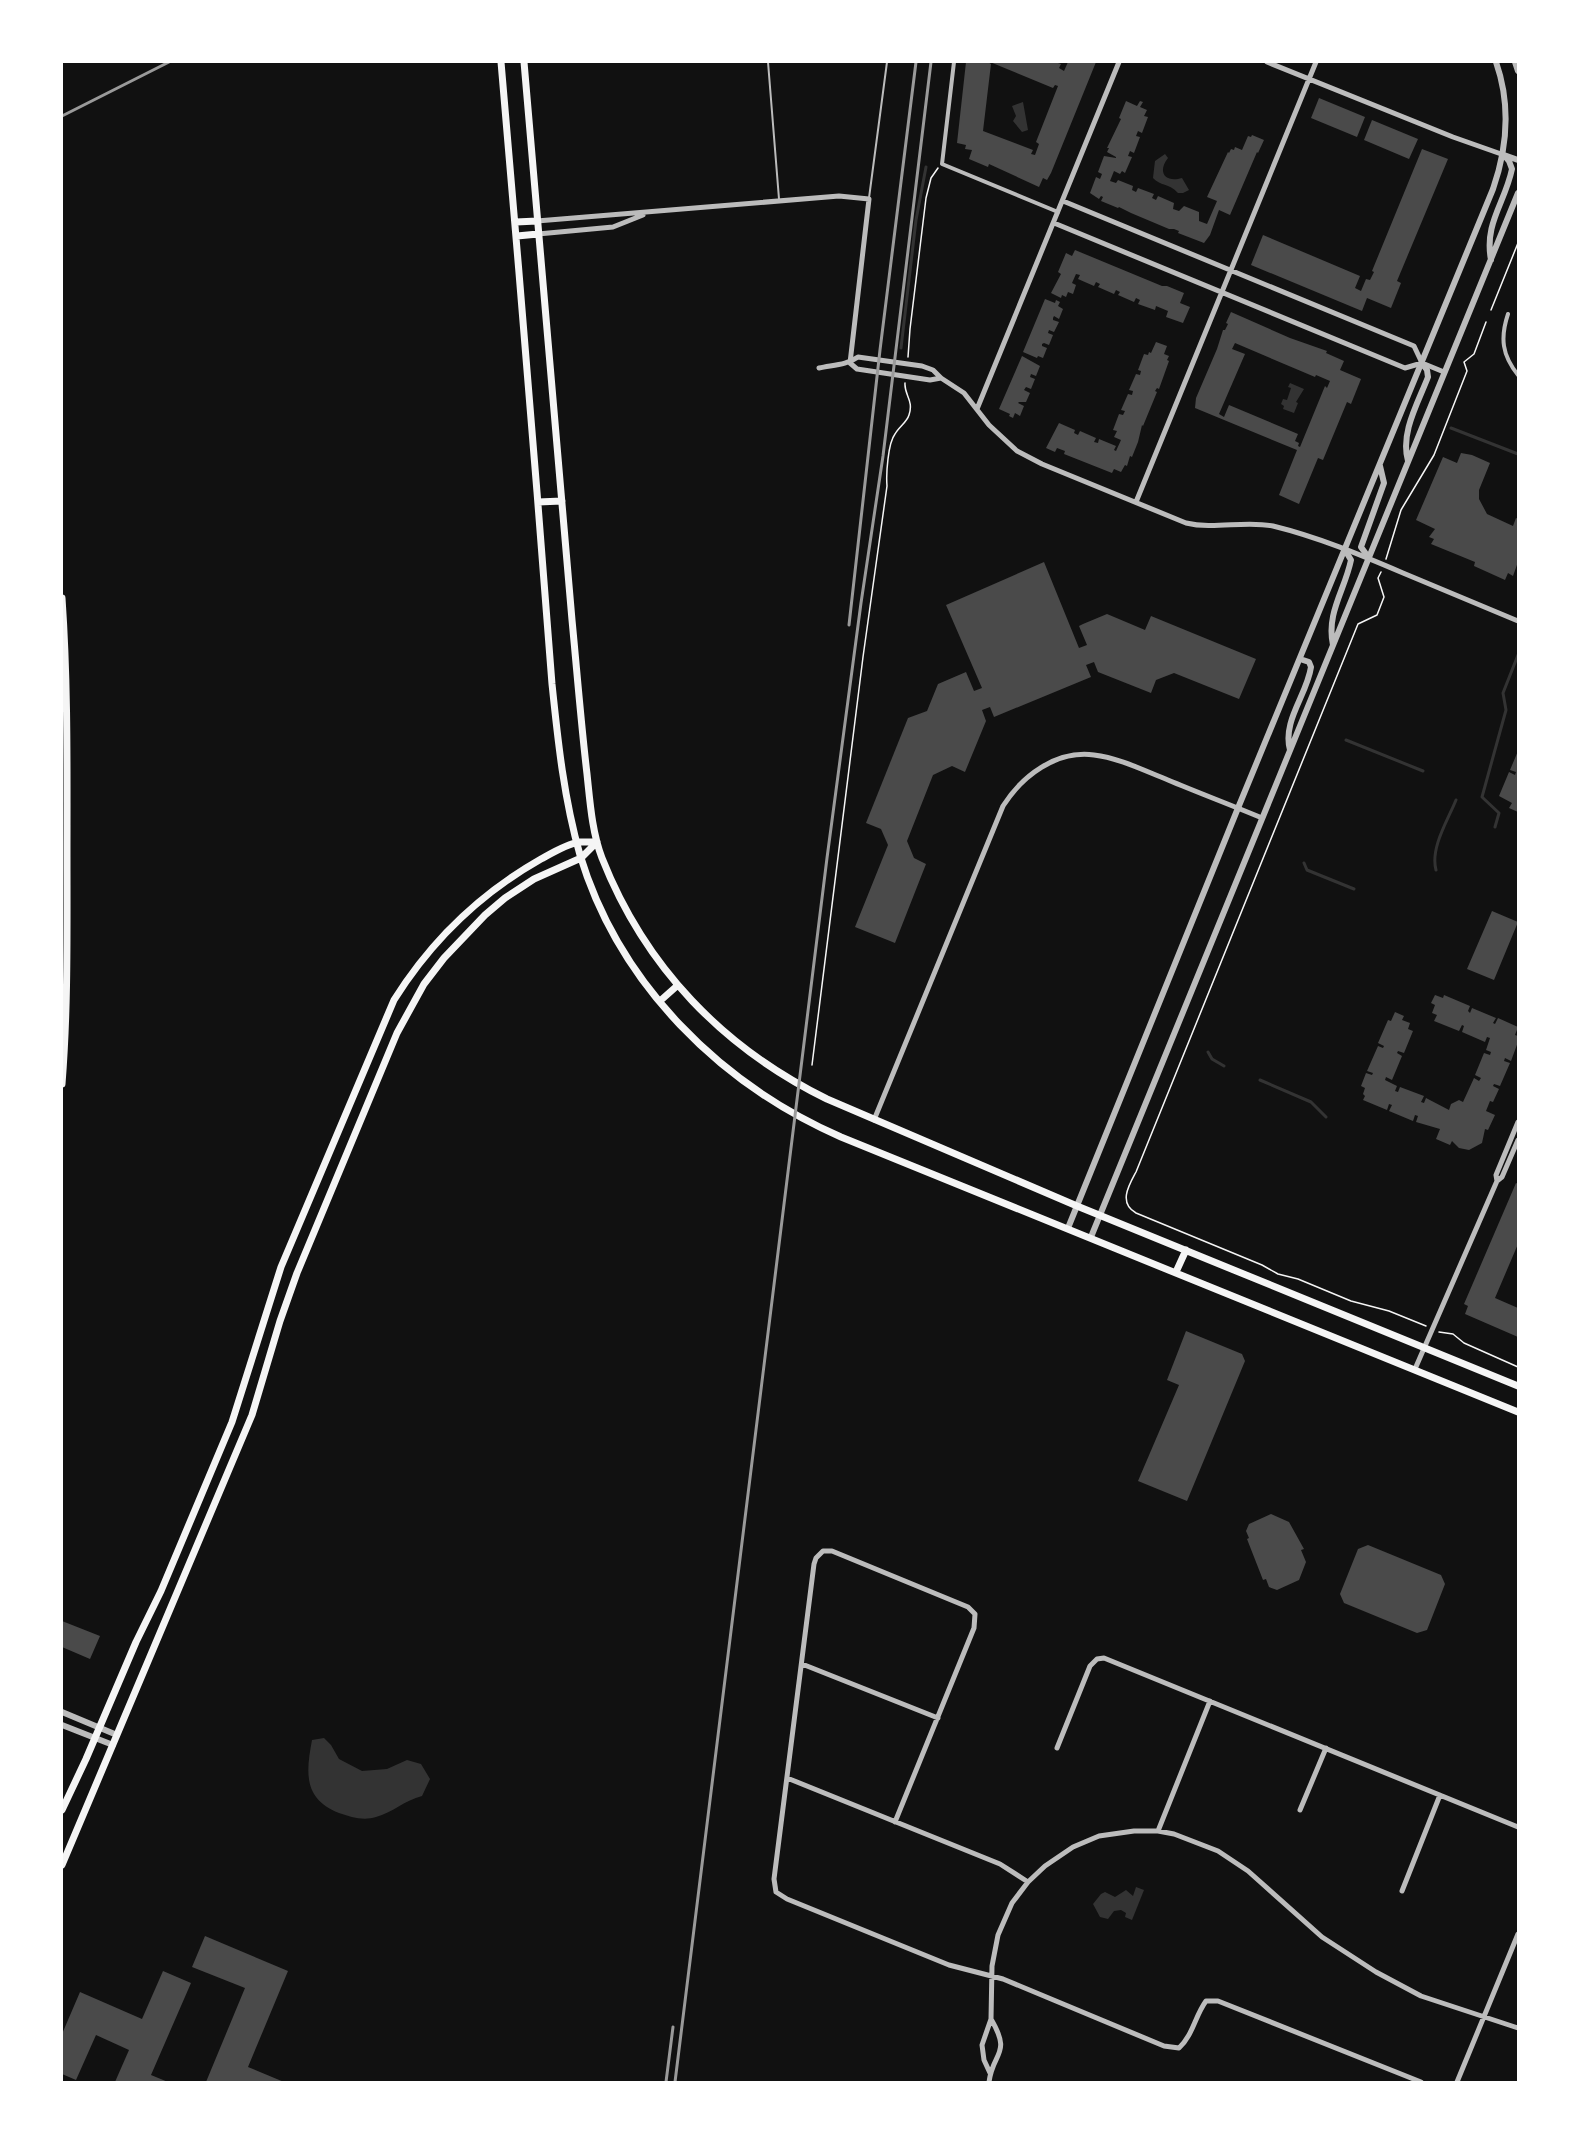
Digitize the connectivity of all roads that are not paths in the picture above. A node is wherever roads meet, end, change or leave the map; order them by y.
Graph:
1 (501, 62) edge
2 (525, 62) edge
3 (768, 62) edge
4 (887, 62) edge
5 (954, 62) edge
6 (1119, 62) edge
7 (1267, 62) edge
8 (1316, 62) edge
9 (1496, 62) edge
10 (1515, 62) edge
11 (1518, 71) edge
12 (1309, 79) junction
13 (1504, 155) junction
14 (1518, 160) edge
15 (1518, 193) edge
16 (869, 199) junction
17 (1063, 201) junction
18 (779, 202) junction
19 (1058, 212) junction
20 (647, 213) junction
21 (537, 221) junction
22 (516, 222) junction
23 (1054, 223) junction
24 (538, 234) junction
25 (517, 236) junction
26 (1491, 261) junction
27 (1231, 270) junction
28 (1221, 291) junction
29 (1508, 314) dead end
30 (850, 363) junction
31 (1422, 363) junction
32 (819, 368) dead end
33 (1444, 372) junction
34 (1518, 375) edge
35 (941, 378) junction
36 (977, 409) junction
37 (1408, 461) junction
38 (1380, 465) junction
39 (562, 501) junction
40 (538, 502) junction
41 (1136, 502) junction
42 (1345, 550) junction
43 (1369, 558) junction
44 (62, 598) edge
45 (1518, 621) edge
46 (1333, 645) junction
47 (1300, 659) junction
48 (1290, 751) junction
49 (1238, 808) junction
50 (1262, 818) junction
51 (577, 842) junction
52 (597, 842) junction
53 (581, 858) junction
54 (678, 985) junction
55 (660, 1001) junction
56 (62, 1084) edge
57 (874, 1120) junction
58 (1518, 1122) edge
59 (1518, 1140) edge
60 (1497, 1181) junction
61 (1077, 1206) junction
62 (1100, 1215) junction
63 (1068, 1228) junction
64 (1091, 1237) junction
65 (294, 1239) junction
66 (308, 1245) junction
67 (1185, 1250) junction
68 (1176, 1272) junction
69 (1424, 1348) junction
70 (1415, 1369) junction
71 (1518, 1386) edge
72 (1518, 1412) edge
73 (802, 1664) junction
74 (1210, 1701) junction
75 (62, 1712) edge
76 (938, 1718) junction
77 (62, 1725) edge
78 (100, 1728) junction
79 (117, 1734) junction
80 (95, 1739) junction
81 (113, 1745) junction
82 (1057, 1748) dead end
83 (1326, 1748) junction
84 (788, 1778) junction
85 (1440, 1795) junction
86 (62, 1810) edge
87 (1300, 1810) dead end
88 (895, 1822) junction
89 (1518, 1827) edge
90 (1158, 1831) junction
91 (62, 1865) edge
92 (1028, 1882) junction
93 (1402, 1891) dead end
94 (1518, 1934) edge
95 (990, 1975) junction
96 (1485, 2016) junction
97 (991, 2019) junction
98 (1517, 2027) edge
99 (990, 2073) junction
100 (989, 2082) edge
101 (1421, 2082) edge
102 (1456, 2082) edge

1 - 22 main road
2 - 21 main road
3 - 18 lane
4 - 16 lane
5 - 19 street
6 - 17 street
7 - 12 street
8 - 12 street
9 - 13 street
10 - 11 street
12 - 13 street
12 - 27 street
13 - 14 street
13 - 26 street
13 - 31 street
15 - 26 street
16 - 18 street
16 - 30 street
17 - 19 street
17 - 27 street
18 - 20 street
19 - 23 street
20 - 21 street
20 - 24 street
21 - 22 main road
21 - 24 main road
22 - 25 main road
23 - 28 street
23 - 36 street
24 - 25 main road
24 - 39 main road
25 - 40 main road
26 - 33 street
27 - 28 street
27 - 31 street
28 - 31 street
28 - 41 street
29 - 34 street
30 - 32 street
30 - 35 street
30 - 35 street
31 - 33 street
31 - 37 street
31 - 38 street
33 - 37 street
35 - 36 street
36 - 41 street
37 - 43 street
38 - 42 street
38 - 43 street
39 - 40 main road
39 - 52 main road
40 - 51 main road
41 - 42 street
42 - 43 street
42 - 46 street
42 - 47 street
43 - 45 street
43 - 46 street
44 - 56 main road
46 - 48 street
47 - 48 street
47 - 49 street
48 - 50 street
49 - 50 street
49 - 57 street
49 - 61 street
50 - 62 street
51 - 52 main road
51 - 53 main road
51 - 65 main road
52 - 53 main road
52 - 54 main road
53 - 55 main road
53 - 66 main road
54 - 55 main road
54 - 57 main road
55 - 63 main road
57 - 61 main road
58 - 60 street
59 - 60 street
60 - 69 street
61 - 62 main road
61 - 63 street
62 - 64 street
62 - 67 main road
63 - 64 main road
64 - 68 main road
65 - 66 main road
65 - 78 main road
66 - 79 main road
67 - 68 main road
67 - 69 main road
68 - 70 main road
69 - 70 street
69 - 71 main road
70 - 72 main road
73 - 76 street
73 - 76 street
73 - 84 street
74 - 82 street
74 - 83 street
74 - 90 street
75 - 78 street
76 - 88 street
77 - 80 street
78 - 79 street
78 - 80 main road
79 - 81 main road
80 - 81 street
80 - 86 main road
81 - 91 main road
83 - 85 street
83 - 87 street
84 - 88 street
84 - 95 street
85 - 89 street
85 - 93 street
88 - 92 street
90 - 92 street
90 - 96 street
92 - 95 street
94 - 96 street
95 - 97 street
95 - 101 street
96 - 98 street
96 - 102 street
97 - 99 street
97 - 99 street
99 - 100 street

